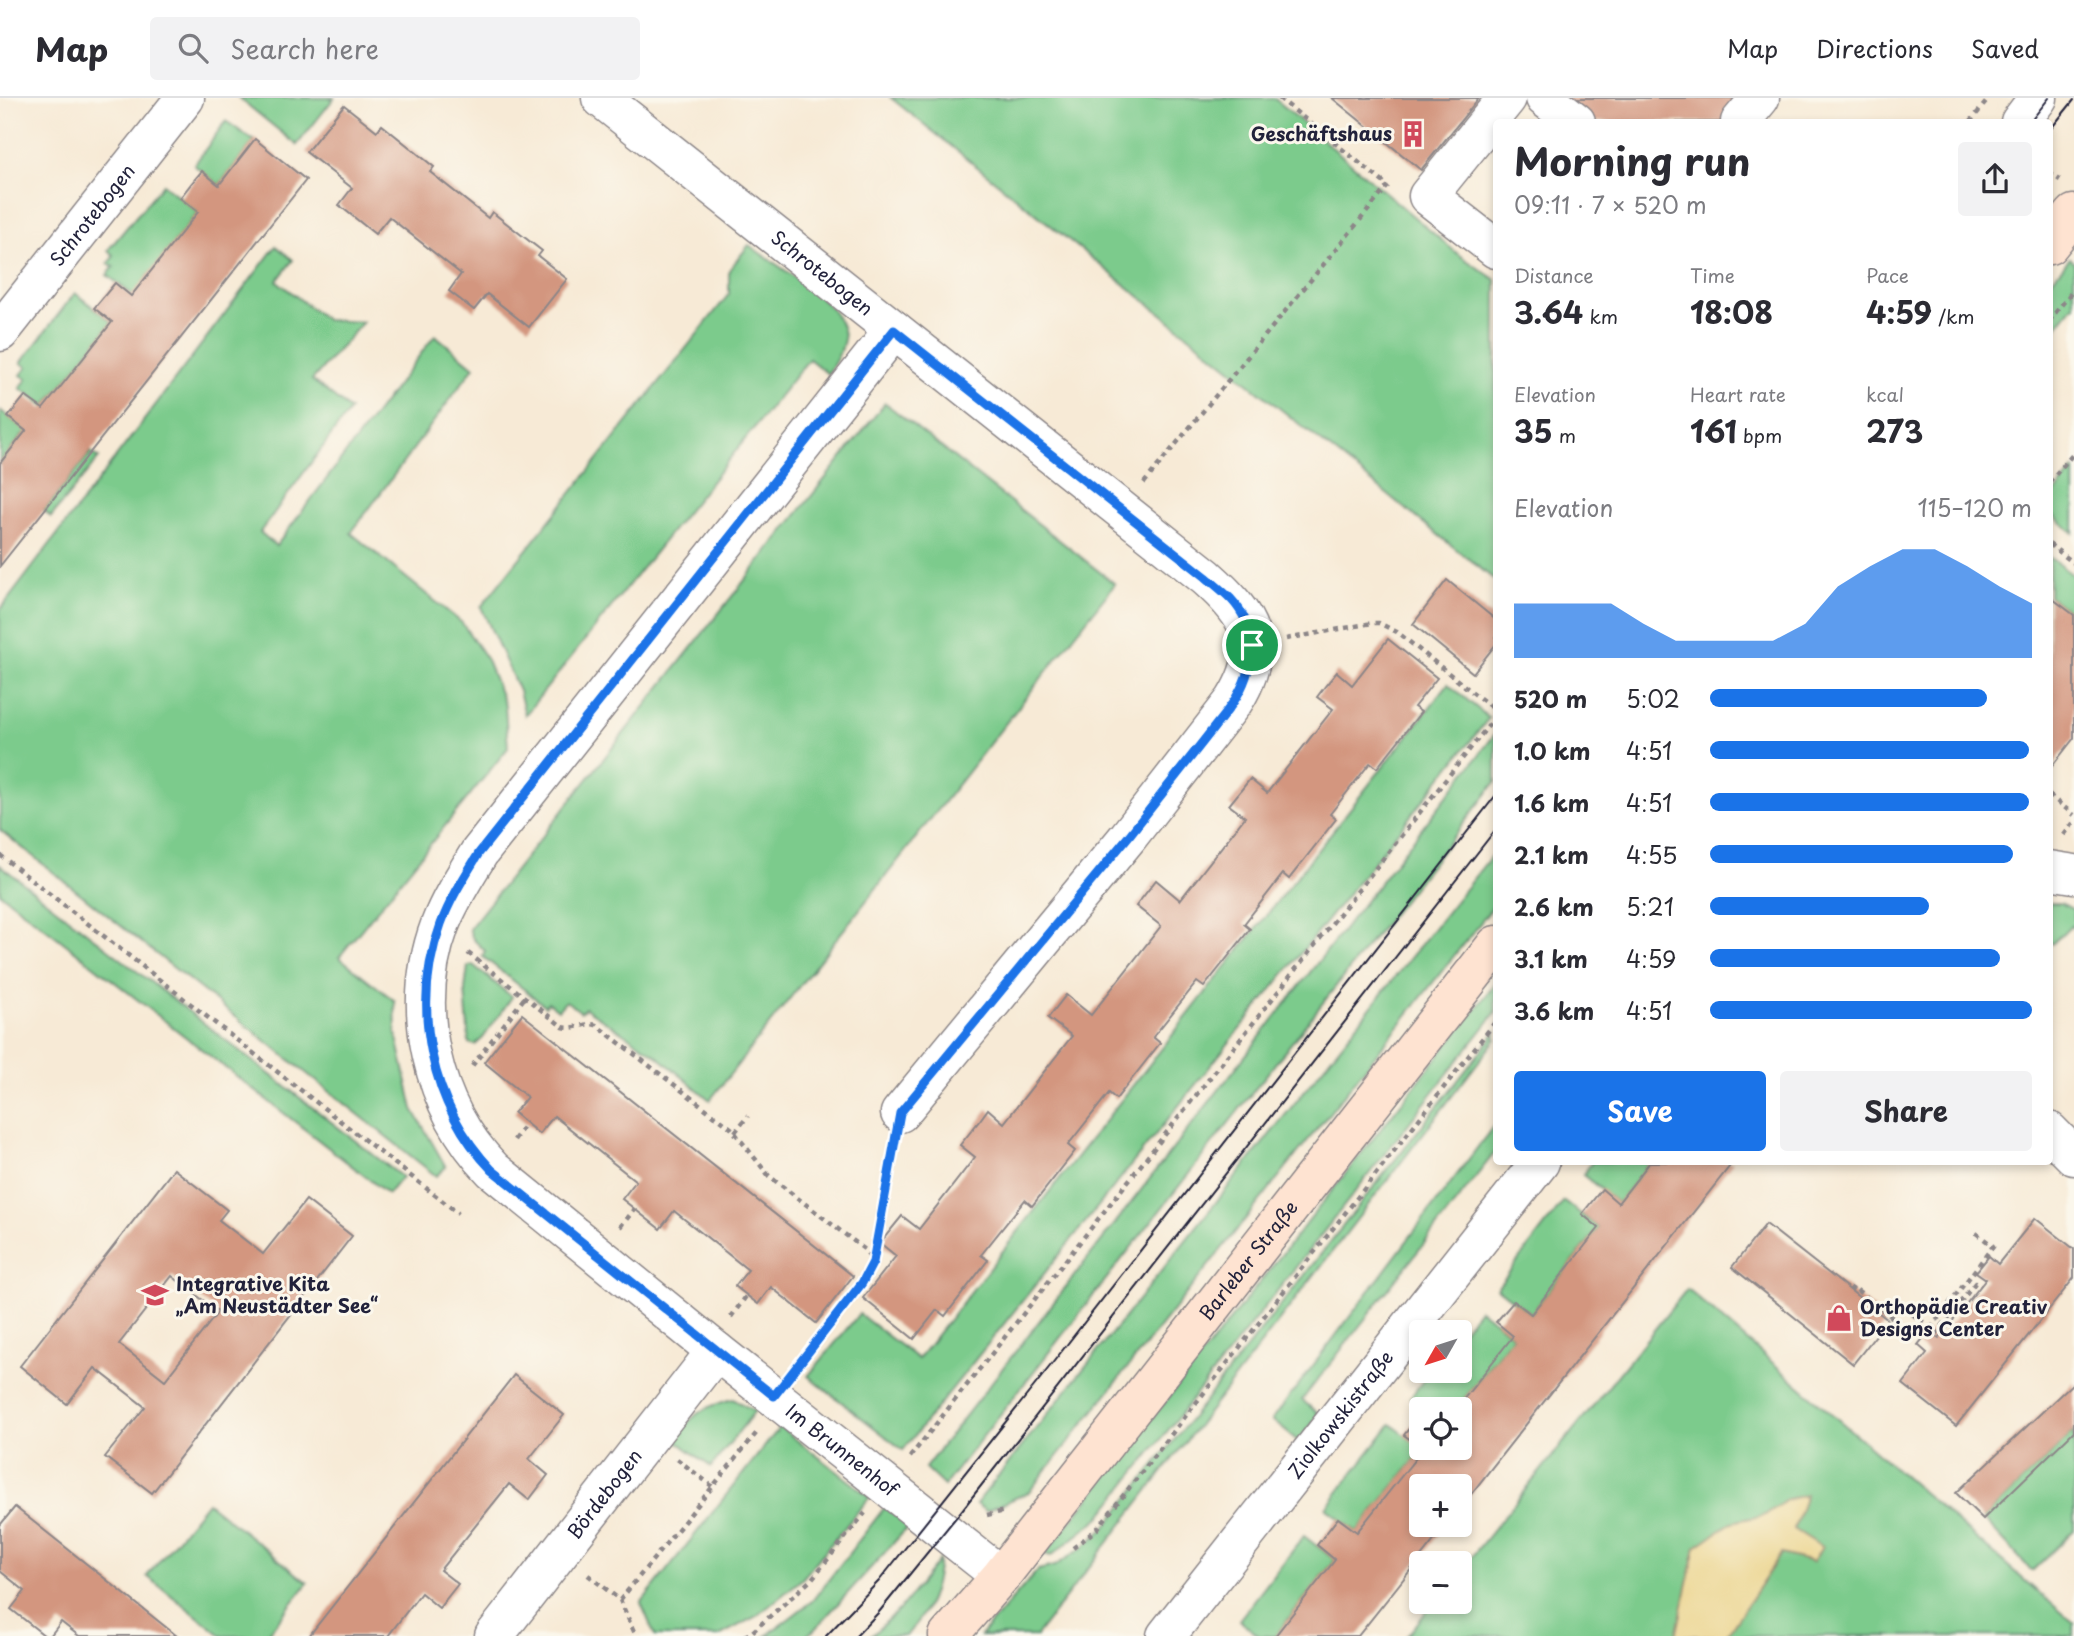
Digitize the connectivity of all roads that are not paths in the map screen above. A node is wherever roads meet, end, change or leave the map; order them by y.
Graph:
1 (185, 98) edge
2 (601, 98) edge
3 (1507, 98) edge
4 (1545, 98) edge
5 (1760, 98) edge
6 (2038, 98) edge
7 (1572, 119) edge
8 (1743, 119) edge
9 (2022, 119) edge
10 (2074, 214) edge
11 (2053, 240) edge
12 (1493, 247) edge
13 (894, 330) junction
14 (0, 332) edge
15 (2053, 871) edge
16 (2074, 874) edge
17 (1493, 949) edge
18 (900, 1113) road end
19 (2053, 1135) edge
20 (2074, 1156) edge
21 (1538, 1165) edge
22 (722, 1335) junction
23 (1001, 1576) junction
24 (494, 1636) edge
25 (948, 1636) edge
26 (1166, 1636) edge

1 - 14 street, Schrotebogen
2 - 13 street, Schrotebogen
3 - 12 street
4 - 7 street
5 - 8 street
6 - 9 street
10 - 11 street
13 - 18 street, Schrotebogen
13 - 22 street, Im Brunnenhof
15 - 16 street
17 - 23 street, Barleber Straße
19 - 20 street
21 - 26 street, Ziolkowskistraße
22 - 23 street, Im Brunnenhof
22 - 24 street, Bördebogen
23 - 25 street, Barleber Straße

